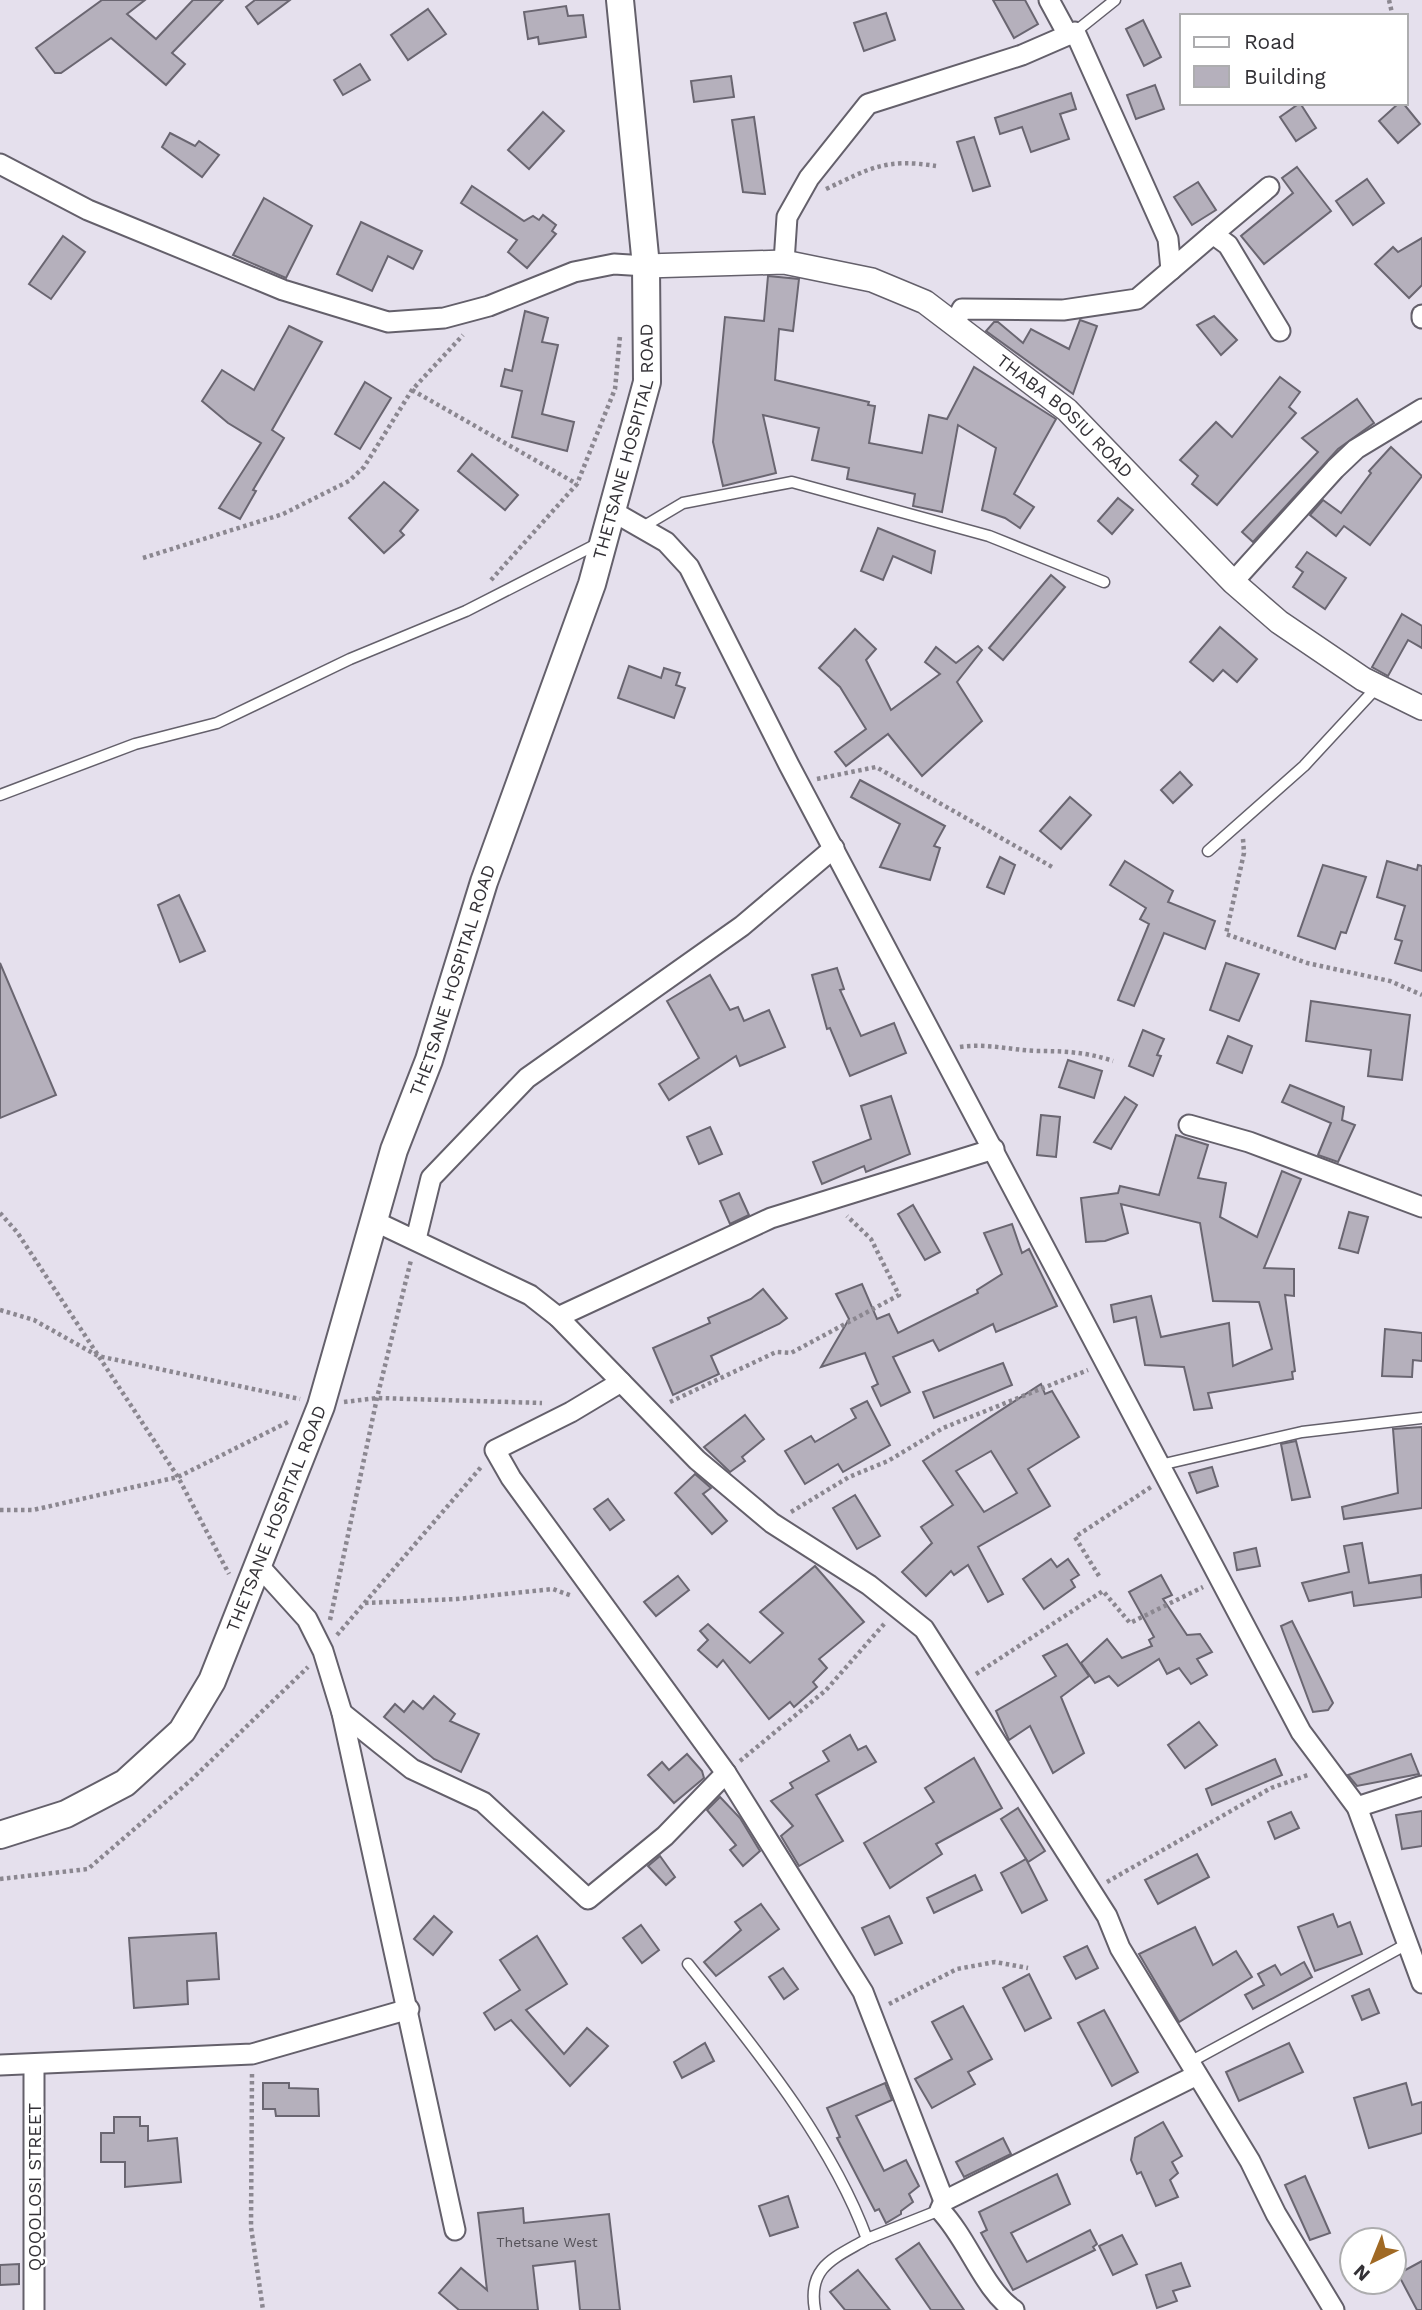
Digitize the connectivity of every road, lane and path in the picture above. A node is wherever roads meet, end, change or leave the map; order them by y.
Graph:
1 (620, 0) edge
2 (1049, 0) edge
3 (1115, 0) edge
4 (1389, 0) edge
5 (1392, 13) dead end
6 (1072, 33) junction
7 (0, 164) edge
8 (936, 166) dead end
9 (1269, 187) dead end
10 (794, 204) junction
11 (1213, 234) junction
12 (784, 262) junction
13 (646, 266) junction
14 (1171, 271) junction
15 (489, 306) junction
16 (955, 323) junction
17 (1280, 331) dead end
18 (621, 332) dead end
19 (412, 390) junction
20 (1422, 409) edge
21 (576, 484) junction
22 (612, 511) junction
23 (641, 528) junction
24 (604, 541) junction
25 (143, 558) dead end
26 (490, 581) dead end
27 (1104, 582) dead end
28 (1233, 582) junction
29 (1379, 686) junction
30 (1422, 708) edge
31 (799, 783) junction
32 (0, 795) edge
33 (1241, 820) junction
34 (834, 848) junction
35 (1208, 851) dead end
36 (1054, 868) dead end
37 (1422, 995) edge
38 (942, 1049) junction
39 (1113, 1061) dead end
40 (1189, 1125) dead end
41 (994, 1149) junction
42 (828, 1199) junction
43 (1422, 1207) edge
44 (0, 1213) edge
45 (372, 1220) junction
46 (416, 1239) junction
47 (0, 1310) edge
48 (558, 1317) junction
49 (98, 1356) junction
50 (1105, 1363) junction
51 (621, 1382) junction
52 (377, 1398) junction
53 (543, 1403) dead end
54 (321, 1406) junction
55 (649, 1411) junction
56 (1422, 1418) edge
57 (495, 1450) junction
58 (1163, 1471) junction
59 (178, 1477) junction
60 (0, 1510) edge
61 (772, 1523) junction
62 (259, 1566) junction
63 (1099, 1576) dead end
64 (1220, 1579) junction
65 (244, 1603) junction
66 (364, 1603) junction
67 (606, 1608) junction
68 (898, 1608) junction
69 (323, 1651) junction
70 (958, 1685) junction
71 (342, 1713) junction
72 (1328, 1768) junction
73 (726, 1773) junction
74 (1422, 1786) edge
75 (1357, 1807) junction
76 (0, 1835) edge
77 (0, 1878) edge
78 (1091, 1892) junction
79 (1412, 1947) edge
80 (688, 1964) dead end
81 (1028, 1968) dead end
82 (1422, 1983) edge
83 (409, 2009) junction
84 (873, 2013) junction
85 (253, 2053) junction
86 (0, 2064) edge
87 (34, 2064) junction
88 (1193, 2068) junction
89 (942, 2206) junction
90 (455, 2230) dead end
91 (867, 2239) junction
92 (34, 2310) edge
93 (263, 2310) edge
94 (815, 2310) edge
95 (1014, 2310) edge
96 (1334, 2310) edge

1 - 13 main road, THETSANE HOSPITAL ROAD
2 - 6 street
3 - 6 lane
4 - 5 path
6 - 10 street
6 - 14 street
7 - 15 street
8 - 10 path
9 - 11 street
10 - 12 street
11 - 14 street
11 - 17 street
12 - 13 street, THABA BOSIU ROAD
12 - 16 street, THABA BOSIU ROAD
13 - 15 street
13 - 22 main road, THETSANE HOSPITAL ROAD
14 - 16 street
15 - 19 path
16 - 28 street, THABA BOSIU ROAD
18 - 21 path
19 - 21 path
19 - 25 path
20 - 28 street
21 - 26 path
22 - 23 street
22 - 24 main road, THETSANE HOSPITAL ROAD
23 - 27 lane
23 - 31 street
24 - 32 lane
24 - 45 main road, THETSANE HOSPITAL ROAD
28 - 29 street, THABA BOSIU ROAD
29 - 30 street, THABA BOSIU ROAD
29 - 33 lane
31 - 34 street
31 - 36 path
33 - 35 lane
33 - 37 path
34 - 38 street
34 - 46 street
38 - 39 path
38 - 41 street
40 - 43 street
41 - 42 street
41 - 50 street
42 - 48 street
42 - 55 path
44 - 49 path
45 - 46 street
45 - 54 main road, THETSANE HOSPITAL ROAD
46 - 48 street
46 - 52 path
47 - 49 path
48 - 51 street
49 - 54 path
49 - 59 path
50 - 58 street
50 - 61 path
51 - 55 street
51 - 57 street
52 - 53 path
52 - 54 path
52 - 69 path
54 - 59 path
54 - 62 main road, THETSANE HOSPITAL ROAD
55 - 61 street
56 - 58 lane
57 - 66 path
57 - 67 street
58 - 63 path
58 - 64 street
59 - 60 path
59 - 65 path
61 - 68 street
62 - 65 main road, THETSANE HOSPITAL ROAD
62 - 69 street
64 - 70 path
64 - 72 street
65 - 76 main road, THETSANE HOSPITAL ROAD
66 - 67 path
66 - 69 path
67 - 73 street
68 - 70 street
68 - 73 path
69 - 71 street
69 - 77 path
70 - 78 street
71 - 73 street
71 - 83 street
72 - 75 street
72 - 78 path
73 - 84 street
74 - 75 street
75 - 79 street
78 - 88 street
79 - 82 street
79 - 88 lane
80 - 91 lane
81 - 84 path
83 - 85 street
83 - 90 street
84 - 89 street
85 - 87 street
85 - 93 path
86 - 87 street
87 - 92 street, QOQOLOSI STREET
88 - 89 street
88 - 96 street
89 - 91 lane
89 - 95 street
91 - 94 lane

